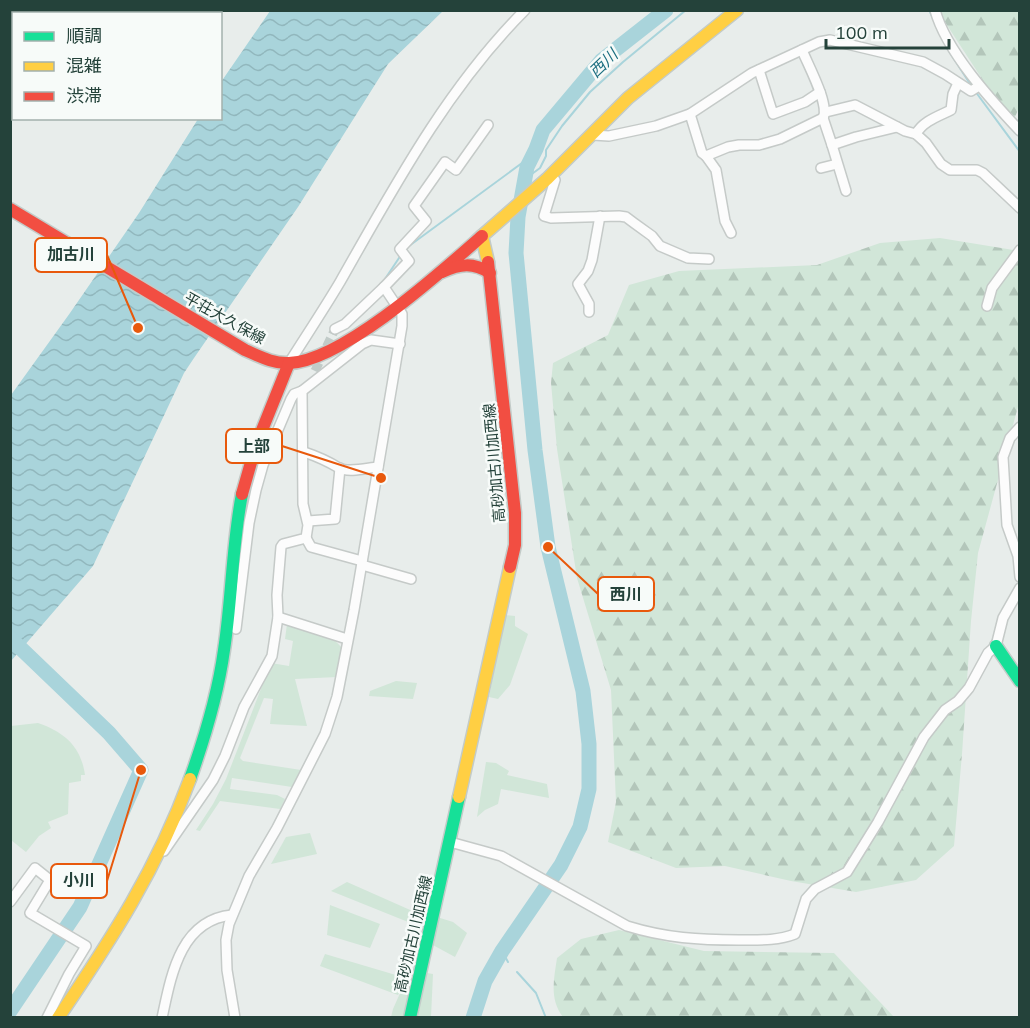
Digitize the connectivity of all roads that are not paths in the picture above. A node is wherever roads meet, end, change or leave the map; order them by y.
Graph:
1 (525, 10) edge
2 (737, 10) edge
3 (935, 10) edge
4 (802, 50) junction
5 (759, 70) junction
6 (958, 83) junction
7 (979, 86) junction
8 (820, 92) junction
9 (690, 114) junction
10 (825, 115) junction
11 (488, 125) dead end
12 (897, 127) junction
13 (1020, 131) edge
14 (916, 134) junction
15 (593, 135) junction
16 (832, 145) junction
17 (706, 156) junction
18 (837, 164) junction
19 (821, 168) dead end
20 (548, 178) junction
21 (846, 191) dead end
22 (1020, 208) edge
23 (10, 209) edge
24 (600, 216) junction
25 (731, 233) dead end
26 (482, 236) junction
27 (1020, 250) edge
28 (709, 259) dead end
29 (441, 272) junction
30 (490, 273) junction
31 (384, 287) junction
32 (987, 306) dead end
33 (397, 308) junction
34 (589, 312) dead end
35 (336, 329) tunnel mouth
36 (400, 344) junction
37 (286, 363) junction
38 (315, 370) tunnel mouth
39 (305, 388) junction
40 (1020, 427) edge
41 (304, 452) junction
42 (378, 467) junction
43 (340, 468) junction
44 (308, 521) junction
45 (306, 538) junction
46 (362, 563) junction
47 (1020, 577) edge
48 (411, 579) dead end
49 (1020, 588) edge
50 (278, 618) junction
51 (236, 629) dead end
52 (347, 639) junction
53 (996, 646) junction
54 (1020, 681) edge
55 (450, 842) junction
56 (154, 864) junction
57 (10, 902) edge
58 (232, 915) junction
59 (47, 1017) edge
60 (58, 1017) edge
61 (162, 1017) edge
62 (235, 1017) edge
63 (410, 1017) edge

1 - 37 street
2 - 15 main road
3 - 7 street
4 - 5 street
4 - 6 street
4 - 8 street
5 - 8 street
5 - 9 street
6 - 7 street
6 - 14 street
7 - 13 street
8 - 10 street
9 - 15 street
9 - 17 street
10 - 12 street
10 - 16 street
10 - 17 street
11 - 31 street
12 - 14 street
12 - 16 street
14 - 22 street
15 - 20 main road
16 - 18 street
17 - 25 street
18 - 19 street
18 - 21 street
20 - 24 street
20 - 26 main road
23 - 37 main road, 平荘大久保線
24 - 28 street
24 - 34 street
26 - 29 main road
26 - 30 main road, 高砂加古川加西線
27 - 32 street
29 - 30 main road
29 - 33 main road
30 - 55 main road, 高砂加古川加西線
31 - 33 street
31 - 35 street
33 - 36 street
33 - 37 main road
36 - 39 street
36 - 42 street
37 - 56 main road
38 - 39 street
39 - 41 street
39 - 51 street
40 - 47 street
41 - 43 street
41 - 44 street
42 - 43 street
42 - 46 street
43 - 44 street
44 - 45 street
45 - 46 street
45 - 50 street
46 - 48 street
46 - 52 street
49 - 53 street
50 - 52 street
50 - 56 street
52 - 58 street
53 - 54 main road
53 - 55 street
55 - 63 main road, 高砂加古川加西線
56 - 60 main road
57 - 59 street
58 - 61 street
58 - 62 street

